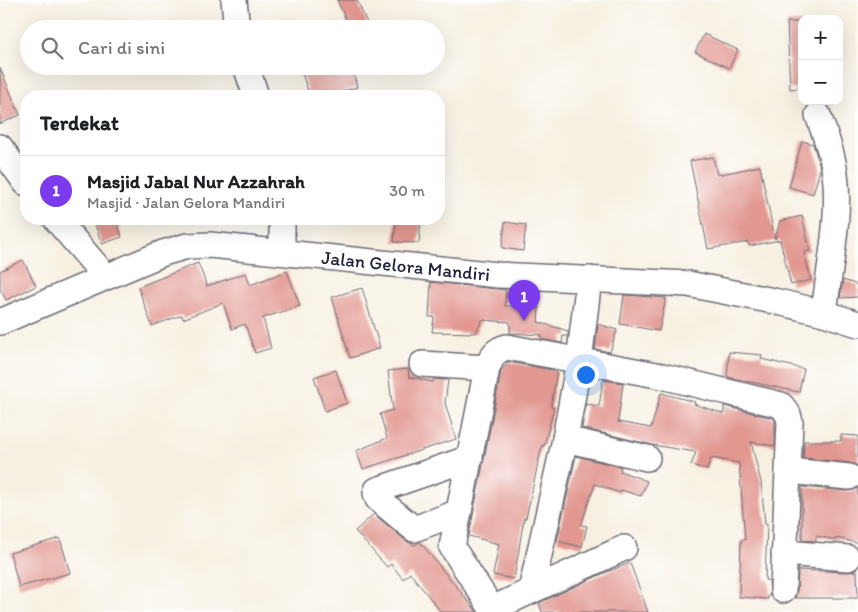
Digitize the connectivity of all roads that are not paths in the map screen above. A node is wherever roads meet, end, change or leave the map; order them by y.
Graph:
1 (234, 0) edge
2 (236, 20) edge
3 (249, 75) edge
4 (254, 90) edge
5 (818, 115) dead end
6 (0, 147) edge
7 (20, 175) edge
8 (61, 225) edge
9 (282, 225) edge
10 (282, 251) junction
11 (105, 276) junction
12 (589, 278) junction
13 (824, 313) junction
14 (0, 322) edge
15 (858, 324) edge
16 (579, 361) junction
17 (422, 364) dead end
18 (487, 368) junction
19 (565, 439) junction
20 (470, 458) junction
21 (648, 458) dead end
22 (789, 471) junction
23 (850, 477) dead end
24 (458, 512) junction
25 (624, 548) dead end
26 (784, 553) junction
27 (848, 558) dead end
28 (783, 590) dead end
29 (532, 591) junction
30 (493, 611) edge

1 - 2 street
3 - 4 street
5 - 13 street
6 - 7 street
8 - 11 street
9 - 10 street
10 - 11 street, Jalan Gelora Mandiri
10 - 12 street, Jalan Gelora Mandiri
11 - 14 street, Jalan Gelora Mandiri
12 - 13 street, Jalan Gelora Mandiri
12 - 16 street
13 - 15 street, Jalan Gelora Mandiri
16 - 18 street
16 - 19 street
16 - 22 street
17 - 18 street
18 - 20 street
19 - 21 street
19 - 29 street
20 - 24 street
20 - 24 street
22 - 23 street
22 - 26 street
24 - 30 street
25 - 29 street
26 - 27 street
26 - 28 street
29 - 30 street

